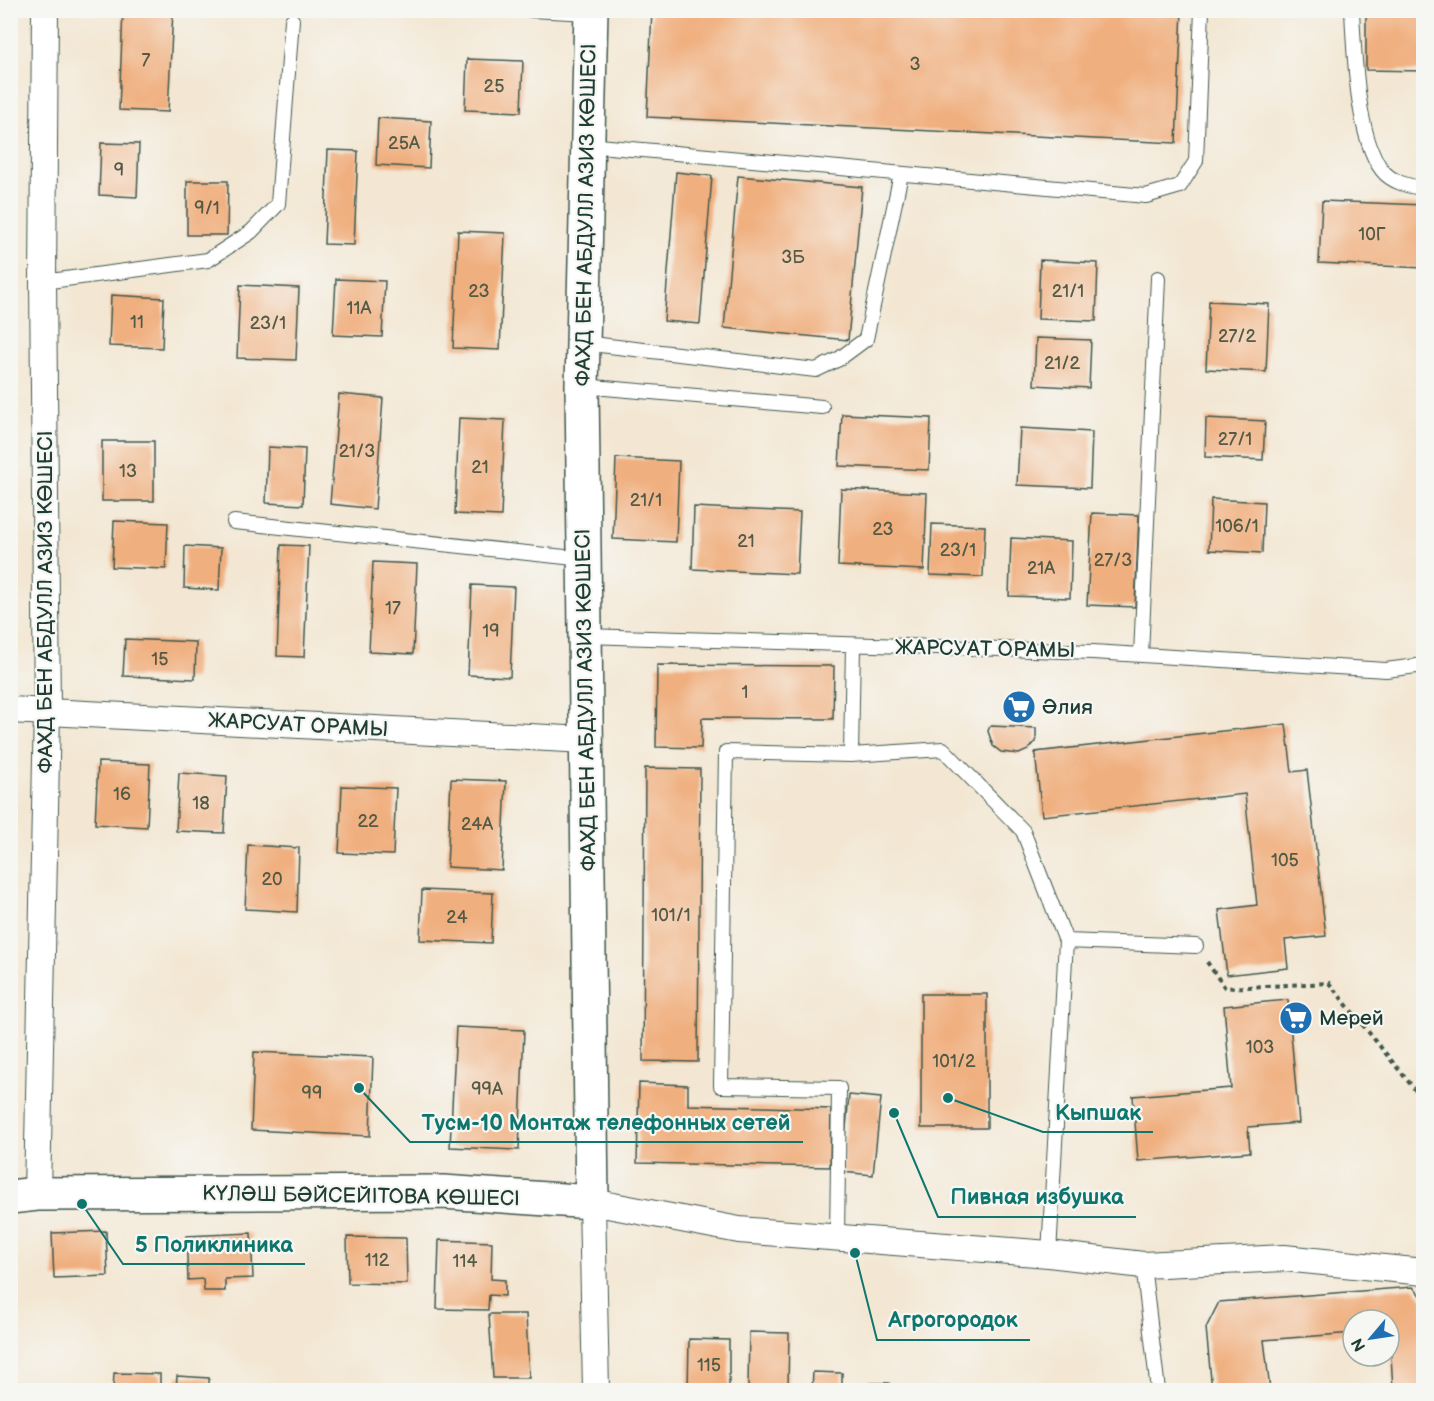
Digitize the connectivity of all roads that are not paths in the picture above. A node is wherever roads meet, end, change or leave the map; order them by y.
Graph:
1 (45, 10) edge
2 (531, 10) edge
3 (1202, 10) edge
4 (1352, 10) edge
5 (591, 12) edge
6 (292, 20) dead end
7 (588, 145) junction
8 (901, 174) junction
9 (1424, 188) edge
10 (1158, 278) dead end
11 (43, 282) junction
12 (583, 343) junction
13 (582, 386) junction
14 (822, 407) dead end
15 (234, 522) dead end
16 (584, 559) junction
17 (585, 636) junction
18 (853, 646) junction
19 (1141, 654) junction
20 (1424, 665) edge
21 (10, 710) edge
22 (47, 711) junction
23 (586, 740) junction
24 (851, 755) junction
25 (1066, 941) junction
26 (1196, 946) road end
27 (24, 1196) edge
28 (592, 1202) junction
29 (837, 1238) junction
30 (1049, 1254) junction
31 (1143, 1265) junction
32 (1424, 1272) edge
33 (596, 1390) edge
34 (1158, 1390) edge

1 - 11 street, ФАХД БЕН АБДУЛЛ АЗИЗ КӨШЕСІ
2 - 5 lane
3 - 8 lane
4 - 9 lane
5 - 7 street, ФАХД БЕН АБДУЛЛ АЗИЗ КӨШЕСІ
6 - 11 lane
7 - 8 lane
7 - 12 street, ФАХД БЕН АБДУЛЛ АЗИЗ КӨШЕСІ
8 - 12 lane
10 - 19 lane
11 - 22 street, ФАХД БЕН АБДУЛЛ АЗИЗ КӨШЕСІ
12 - 13 street, ФАХД БЕН АБДУЛЛ АЗИЗ КӨШЕСІ
13 - 14 lane
13 - 16 street, ФАХД БЕН АБДУЛЛ АЗИЗ КӨШЕСІ
15 - 16 lane
16 - 17 street, ФАХД БЕН АБДУЛЛ АЗИЗ КӨШЕСІ
17 - 18 lane, ЖАРСУАТ ОРАМЫ
17 - 23 street, ФАХД БЕН АБДУЛЛ АЗИЗ КӨШЕСІ
18 - 19 lane, ЖАРСУАТ ОРАМЫ
18 - 24 lane
19 - 20 lane, ЖАРСУАТ ОРАМЫ
21 - 22 street, ЖАРСУАТ ОРАМЫ
22 - 23 street, ЖАРСУАТ ОРАМЫ
22 - 27 street, ФАХД БЕН АБДУЛЛ АЗИЗ КӨШЕСІ
23 - 28 street, ФАХД БЕН АБДУЛЛ АЗИЗ КӨШЕСІ
24 - 25 lane
24 - 29 lane
25 - 26 lane
25 - 30 lane
27 - 28 street, КҮЛӘШ БӘЙСЕЙІТОВА КӨШЕСІ
28 - 29 street, КҮЛӘШ БӘЙСЕЙІТОВА КӨШЕСІ
28 - 33 street, ФАХД БЕН АБДУЛЛ АЗИЗ КӨШЕСІ
29 - 30 street, КҮЛӘШ БӘЙСЕЙІТОВА КӨШЕСІ
30 - 31 street, КҮЛӘШ БӘЙСЕЙІТОВА КӨШЕСІ
31 - 32 street, КҮЛӘШ БӘЙСЕЙІТОВА КӨШЕСІ
31 - 34 lane

